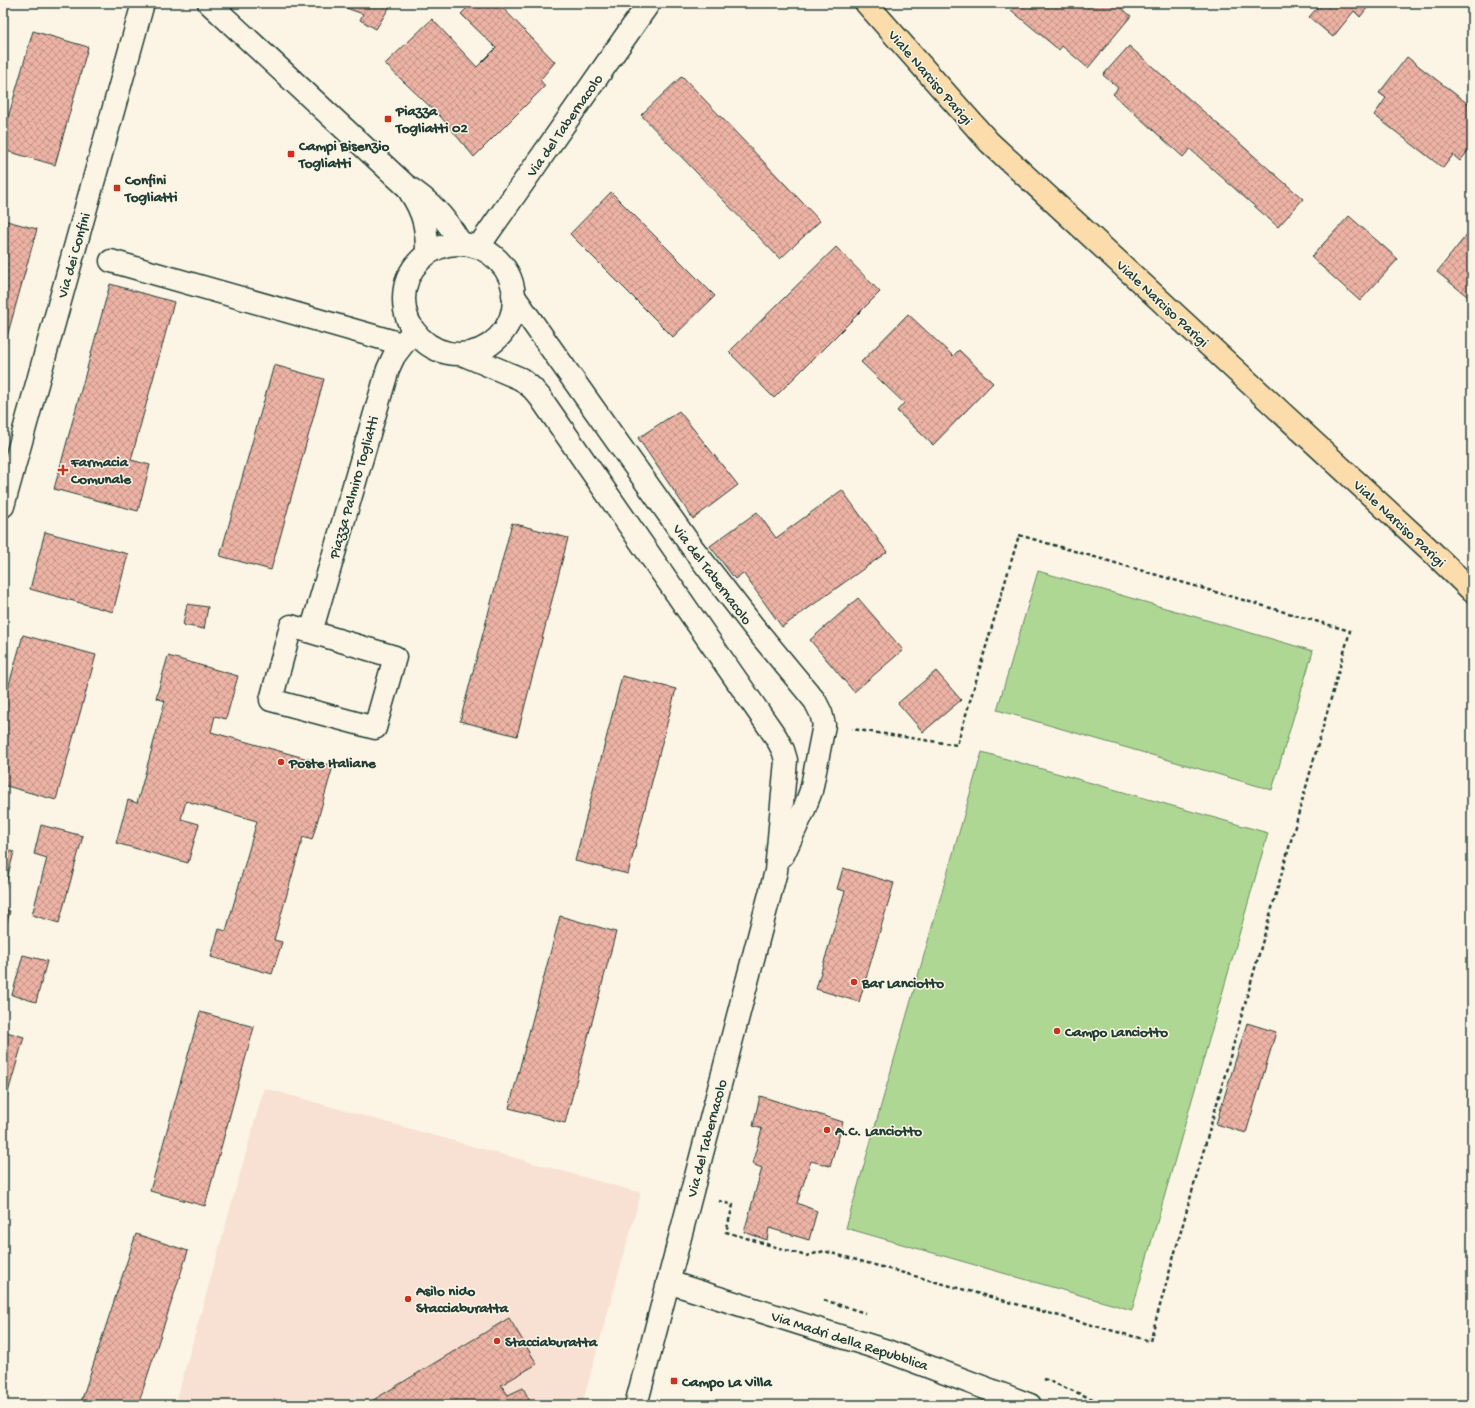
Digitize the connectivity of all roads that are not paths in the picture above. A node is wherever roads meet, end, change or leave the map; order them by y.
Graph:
1 (143, 3) edge
2 (209, 3) edge
3 (649, 3) edge
4 (866, 3) edge
5 (405, 185) junction
6 (469, 244) junction
7 (427, 253) junction
8 (111, 261) dead end
9 (513, 295) junction
10 (407, 338) junction
11 (462, 354) junction
12 (7, 476) edge
13 (3, 506) edge
14 (1472, 591) edge
15 (311, 632) junction
16 (776, 870) junction
17 (668, 1282) junction
18 (636, 1405) edge
19 (1030, 1405) edge

1 - 12 street, Via dei Confini
2 - 5 street
3 - 6 street, Via del Tabernacolo
4 - 14 main road, Viale Narciso Parigi
5 - 6 street
5 - 7 street
6 - 7 street
6 - 9 street
7 - 10 street
8 - 10 street
9 - 11 street
9 - 16 street, Via del Tabernacolo
10 - 11 street
10 - 15 street, Piazza Palmiro Togliatti
11 - 16 street, Via del Tabernacolo
12 - 13 street, Via dei Confini
15 - 15 street
16 - 17 street, Via del Tabernacolo
17 - 18 street, Via del Tabernacolo
17 - 19 street, Via Madri della Repubblica

